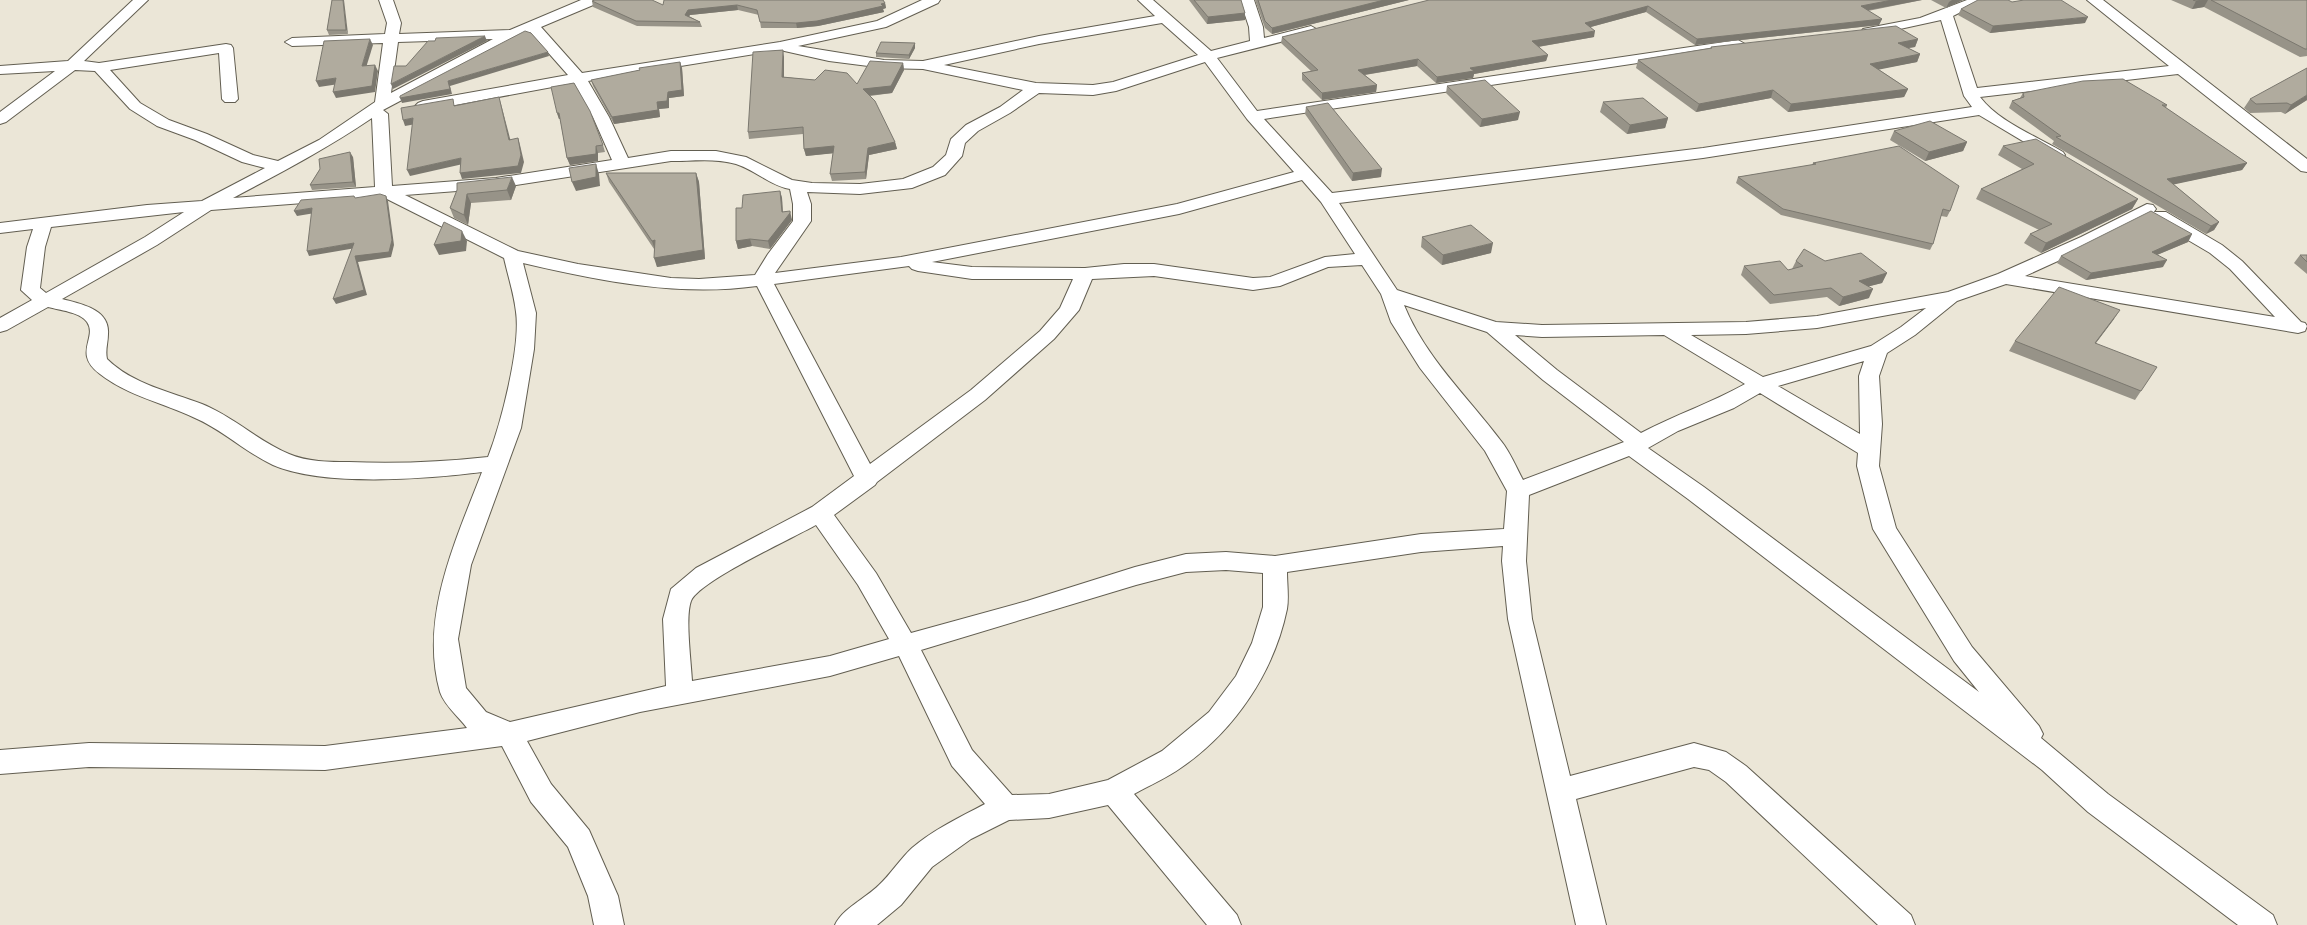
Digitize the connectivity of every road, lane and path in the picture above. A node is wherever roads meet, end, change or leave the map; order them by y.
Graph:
1 (141, 0) edge
2 (386, 0) edge
3 (593, 0) edge
4 (933, 0) edge
5 (1145, 0) edge
6 (1247, 0) edge
7 (1977, 0) edge
8 (2094, 0) edge
9 (912, 3) edge
10 (1946, 16) junction
11 (1165, 18) junction
12 (532, 26) junction
13 (1322, 27) edge
14 (513, 34) junction
15 (1851, 34) edge
16 (392, 38) junction
17 (292, 42) dead end
18 (1752, 43) edge
19 (1257, 44) junction
20 (780, 46) junction
21 (1208, 56) junction
22 (72, 65) junction
23 (923, 65) junction
24 (99, 67) junction
25 (2181, 69) junction
26 (0, 70) edge
27 (580, 78) junction
28 (1036, 88) junction
29 (1970, 93) junction
30 (230, 99) dead end
31 (1982, 110) junction
32 (376, 111) junction
33 (1253, 116) junction
34 (0, 119) edge
35 (2289, 152) junction
36 (2307, 152) edge
37 (622, 163) junction
38 (2071, 163) edge
39 (283, 167) junction
40 (2307, 167) edge
41 (1304, 174) junction
42 (797, 185) junction
43 (384, 191) junction
44 (1328, 199) junction
45 (2129, 199) edge
46 (207, 204) junction
47 (2147, 209) junction
48 (44, 222) junction
49 (0, 228) edge
50 (512, 255) junction
51 (1368, 259) junction
52 (901, 262) junction
53 (1085, 274) junction
54 (2005, 278) junction
55 (762, 279) junction
56 (1390, 294) junction
57 (1952, 297) junction
58 (46, 299) junction
59 (0, 326) edge
60 (1494, 328) junction
61 (2301, 328) edge
62 (1669, 330) junction
63 (1878, 350) junction
64 (1759, 385) junction
65 (1636, 445) junction
66 (1868, 449) junction
67 (498, 463) junction
68 (866, 480) junction
69 (1518, 491) junction
70 (820, 514) junction
71 (1514, 537) junction
72 (1274, 565) junction
73 (906, 645) junction
74 (679, 694) junction
75 (509, 734) junction
76 (0, 762) edge
77 (2052, 762) junction
78 (1114, 791) junction
79 (1560, 791) junction
80 (1006, 808) junction
81 (609, 925) edge
82 (850, 925) edge
83 (1226, 925) edge
84 (1591, 925) edge
85 (1900, 925) edge
86 (2262, 925) edge

1 - 22 street
2 - 16 street
3 - 12 street
4 - 9 street
5 - 11 street
6 - 19 street
7 - 10 street
8 - 25 street
9 - 20 street
10 - 15 street
10 - 29 street
11 - 21 street
11 - 23 street
12 - 14 street
12 - 27 street
13 - 19 street
14 - 16 street
14 - 32 street
16 - 17 street
16 - 32 street
18 - 33 street
19 - 21 street
20 - 23 street
20 - 27 street
21 - 28 street
21 - 33 street
22 - 24 street
22 - 26 street
22 - 34 street
23 - 28 street
24 - 30 street
24 - 39 street
25 - 29 street
25 - 35 street
27 - 32 street
27 - 37 street
28 - 42 street
29 - 31 street
31 - 38 street
31 - 44 street
32 - 39 street
32 - 43 street
33 - 41 street
35 - 36 street
35 - 40 street
37 - 42 street
37 - 43 street
39 - 46 street
41 - 44 street
41 - 52 street
42 - 55 street
43 - 46 street
43 - 50 street
44 - 51 street
45 - 47 street
46 - 48 street
46 - 58 street
47 - 54 street
47 - 61 street
48 - 49 street
48 - 58 street
50 - 55 street
50 - 67 street
51 - 53 street
51 - 56 street
52 - 53 street
52 - 55 street
53 - 68 street
54 - 57 street
54 - 61 street
55 - 68 street
56 - 60 street
56 - 69 street
57 - 62 street
57 - 63 street
58 - 59 street
58 - 67 street
60 - 62 street
60 - 65 street
62 - 64 street
63 - 64 street
63 - 66 street
64 - 65 street
64 - 66 street
65 - 69 street
65 - 77 street
66 - 77 street
67 - 75 street
68 - 70 street
69 - 71 street
70 - 73 street
70 - 74 street
71 - 72 street
71 - 79 street
72 - 73 street
72 - 78 street
73 - 74 street
73 - 80 street
74 - 75 street
75 - 76 street
75 - 81 street
77 - 86 street
78 - 80 street
78 - 83 street
79 - 84 street
79 - 85 street
80 - 82 street

